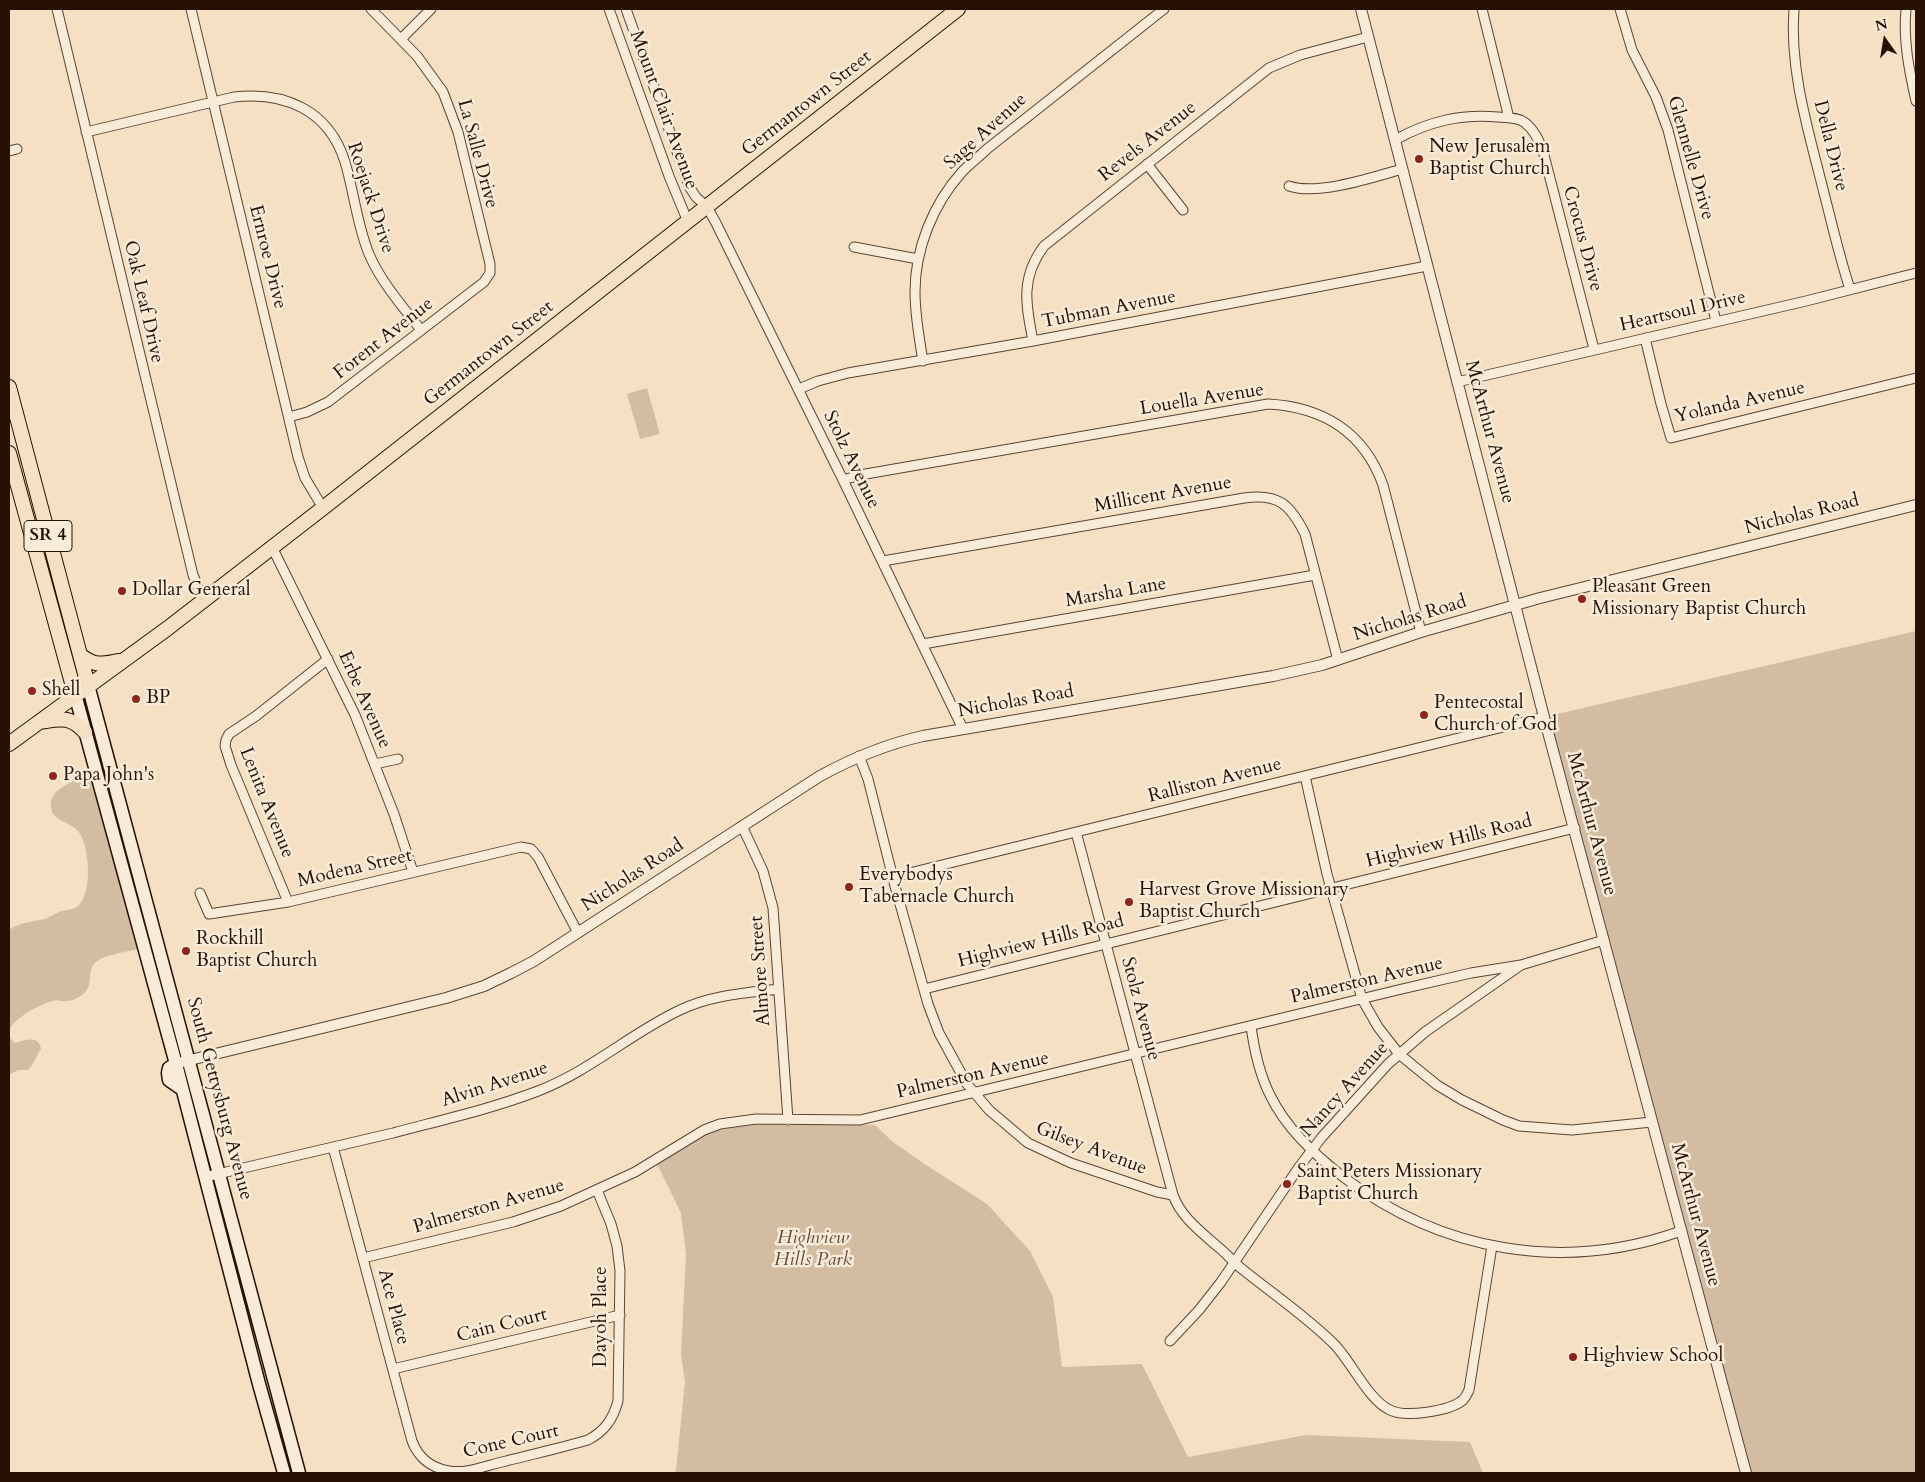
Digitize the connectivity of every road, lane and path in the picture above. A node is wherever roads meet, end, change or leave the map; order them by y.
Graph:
1 (57, 9) edge
2 (191, 9) edge
3 (371, 9) edge
4 (430, 9) edge
5 (609, 9) edge
6 (626, 9) edge
7 (958, 9) edge
8 (1164, 9) edge
9 (1362, 9) edge
10 (1482, 9) edge
11 (1620, 9) edge
12 (1794, 9) edge
13 (1906, 9) edge
14 (1368, 37) junction
15 (401, 39) junction
16 (213, 101) junction
17 (1916, 101) edge
18 (1508, 118) junction
19 (86, 132) junction
20 (1395, 140) junction
21 (1147, 164) junction
22 (1402, 169) junction
23 (1289, 186) dead end
24 (707, 206) junction
25 (1183, 210) dead end
26 (688, 222) junction
27 (854, 247) dead end
28 (918, 259) junction
29 (1427, 266) junction
30 (490, 273) joint
31 (1916, 273) edge
32 (1850, 289) junction
33 (1716, 321) junction
34 (421, 330) junction
35 (1645, 338) junction
36 (1033, 341) junction
37 (1594, 349) junction
38 (923, 361) junction
39 (1916, 378) edge
40 (1458, 382) junction
41 (9, 388) edge
42 (799, 389) junction
43 (289, 417) junction
44 (9, 453) edge
45 (844, 480) junction
46 (1916, 506) edge
47 (324, 508) junction
48 (272, 547) junction
49 (882, 561) junction
50 (1314, 575) junction
51 (204, 600) junction
52 (1516, 606) junction
53 (1421, 632) junction
54 (923, 644) junction
55 (80, 655) junction
56 (328, 659) junction
57 (125, 660) junction
58 (1338, 660) junction
59 (88, 685) junction
60 (76, 694) junction
61 (1544, 718) junction
62 (38, 722) junction
63 (963, 728) junction
64 (86, 732) junction
65 (9, 744) edge
66 (859, 756) junction
67 (398, 759) dead end
68 (375, 764) junction
69 (1305, 776) junction
70 (742, 826) junction
71 (1575, 828) junction
72 (1076, 832) junction
73 (413, 872) junction
74 (893, 877) junction
75 (1331, 888) junction
76 (200, 893) dead end
77 (288, 902) junction
78 (578, 933) junction
79 (1604, 940) junction
80 (1105, 943) junction
81 (1521, 965) junction
82 (779, 989) junction
83 (924, 989) junction
84 (1362, 999) junction
85 (1251, 1026) junction
86 (1135, 1054) junction
87 (1399, 1054) junction
88 (182, 1062) junction
89 (974, 1092) junction
90 (788, 1120) junction
91 (1652, 1122) junction
92 (333, 1147) junction
93 (1312, 1150) junction
94 (220, 1174) junction
95 (205, 1177) junction
96 (597, 1190) junction
97 (1173, 1195) junction
98 (1681, 1231) junction
99 (1492, 1246) junction
100 (363, 1258) junction
101 (1234, 1262) junction
102 (620, 1315) junction
103 (1170, 1340) dead end
104 (393, 1369) junction
105 (593, 1437) joint
106 (436, 1467) joint
107 (284, 1473) edge
108 (299, 1473) edge
109 (1746, 1473) edge

1 - 19 street, Oak Leaf Drive
2 - 16 street, Ernroe Drive
3 - 15 street, La Salle Drive
4 - 15 street
5 - 26 street, Mount Clair Avenue
6 - 24 street, Mount Clair Avenue
7 - 24 main road, Germantown Street
8 - 28 street, Sage Avenue
9 - 14 street, McArthur Avenue
10 - 18 street
11 - 33 street, Glennelle Drive
12 - 32 street, Della Drive
13 - 17 street
14 - 20 street, McArthur Avenue
14 - 21 street, Revels Avenue
15 - 30 street, La Salle Drive
16 - 19 street, Roejack Drive
16 - 34 street, Roejack Drive
16 - 43 street, Ernroe Drive
18 - 20 street
18 - 37 street, Crocus Drive
19 - 51 street, Oak Leaf Drive
20 - 22 street, McArthur Avenue
21 - 25 street
21 - 36 street, Revels Avenue
22 - 23 street
22 - 29 street, McArthur Avenue
24 - 26 main road, Germantown Street
24 - 42 street, Stolz Avenue
26 - 47 main road, Germantown Street
27 - 28 street
28 - 38 street, Sage Avenue
29 - 36 street, Tubman Avenue
29 - 40 street, McArthur Avenue
30 - 34 street, Forent Avenue
31 - 32 street, Heartsoul Drive
32 - 33 street, Heartsoul Drive
33 - 35 street, Heartsoul Drive
34 - 43 street, Forent Avenue
35 - 37 street, Heartsoul Drive
35 - 39 street, Yolanda Avenue
36 - 38 street, Tubman Avenue
37 - 40 street, Heartsoul Drive
38 - 42 street, Tubman Avenue
40 - 52 street, McArthur Avenue
41 - 55 main road, South Gettysburg Avenue / SR 4
42 - 45 street, Stolz Avenue
43 - 47 street, Ernroe Drive
44 - 60 main road, South Gettysburg Avenue / SR 4
45 - 49 street, Stolz Avenue
45 - 53 street, Louella Avenue
46 - 52 street, Nicholas Road
47 - 48 main road, Germantown Street
48 - 51 main road, Germantown Street
48 - 56 street, Erbe Avenue
49 - 50 street, Millicent Avenue
49 - 54 street, Stolz Avenue
50 - 54 street, Marsha Lane
50 - 58 street, Millicent Avenue
51 - 57 main road, Germantown Street
52 - 53 street, Nicholas Road
52 - 61 street, McArthur Avenue
53 - 58 street, Nicholas Road
54 - 63 street, Stolz Avenue
55 - 57 main road
55 - 59 main road, South Gettysburg Avenue / SR 4
56 - 68 street, Erbe Avenue
56 - 77 street, Lenita Avenue
57 - 59 main road, Germantown Street
58 - 63 street, Nicholas Road
59 - 60 main road, Germantown Street
59 - 88 main road, South Gettysburg Avenue
60 - 62 main road, Germantown Street
60 - 64 main road, South Gettysburg Avenue
61 - 69 street, Ralliston Avenue
61 - 71 street, McArthur Avenue
62 - 64 main road
62 - 65 main road, Germantown Street
63 - 66 street, Nicholas Road
64 - 88 main road, South Gettysburg Avenue
66 - 70 street, Nicholas Road
66 - 74 street, Gilsey Avenue
67 - 68 street
68 - 73 street, Erbe Avenue
69 - 72 street, Ralliston Avenue
69 - 75 street
70 - 78 street, Nicholas Road
70 - 82 street, Almore Street
71 - 75 street, Highview Hills Road
71 - 79 street, McArthur Avenue
72 - 74 street, Ralliston Avenue
72 - 80 street, Stolz Avenue
73 - 77 street, Modena Street
73 - 78 street, Modena Street
74 - 83 street, Gilsey Avenue
75 - 80 street, Highview Hills Road
75 - 84 street
76 - 77 street, Modena Street
78 - 88 street, Nicholas Road
79 - 81 street, Palmerston Avenue
79 - 91 street, McArthur Avenue
80 - 83 street, Highview Hills Road
80 - 86 street, Stolz Avenue
81 - 84 street, Palmerston Avenue
81 - 87 street, Nancy Avenue
82 - 90 street, Almore Street
82 - 92 street, Alvin Avenue
83 - 89 street, Gilsey Avenue
84 - 85 street, Palmerston Avenue
84 - 87 street
85 - 86 street, Palmerston Avenue
85 - 93 street
86 - 89 street, Palmerston Avenue
86 - 97 street, Stolz Avenue
87 - 91 street
87 - 93 street, Nancy Avenue
88 - 94 main road, South Gettysburg Avenue
88 - 95 main road, South Gettysburg Avenue
89 - 90 street, Palmerston Avenue
89 - 97 street, Gilsey Avenue
90 - 96 street, Palmerston Avenue
91 - 98 street, McArthur Avenue
92 - 94 street, Alvin Avenue
92 - 100 street, Ace Place
93 - 99 street
93 - 101 street, Nancy Avenue
94 - 95 street, Alvin Avenue
94 - 108 main road, South Gettysburg Avenue
95 - 107 main road, South Gettysburg Avenue
96 - 100 street, Palmerston Avenue
96 - 102 street, Dayoh Place
97 - 101 street
98 - 99 street
98 - 109 street, McArthur Avenue
99 - 101 street
100 - 104 street, Ace Place
101 - 103 street, Nancy Avenue
102 - 104 street, Cain Court
102 - 105 street, Dayoh Place
104 - 106 street, Ace Place
105 - 106 street, Cone Court

